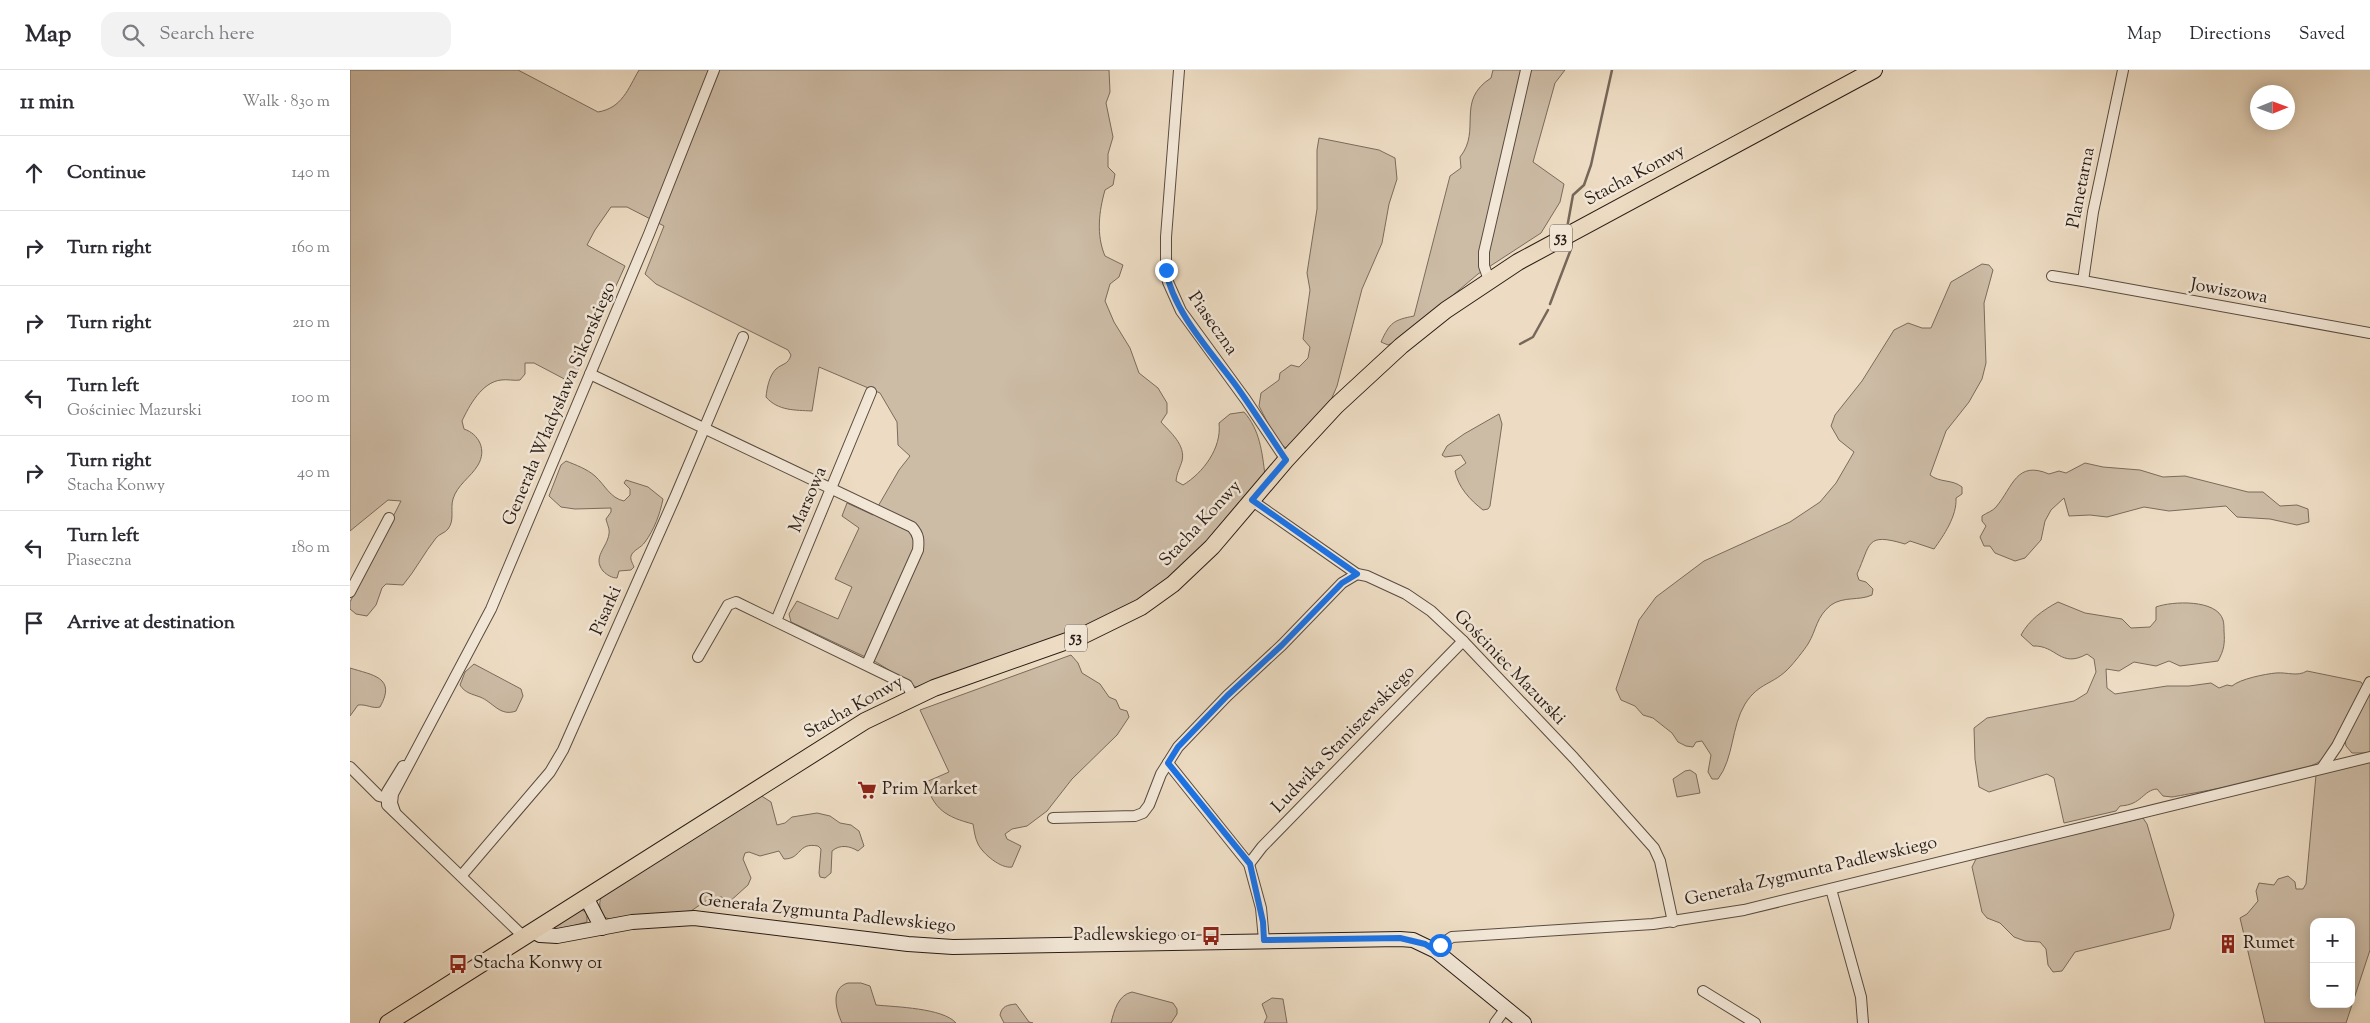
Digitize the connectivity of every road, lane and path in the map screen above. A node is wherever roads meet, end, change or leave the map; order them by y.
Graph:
1 (714, 70) edge
2 (1179, 70) edge
3 (1526, 70) edge
4 (1874, 70) edge
5 (2123, 70) edge
6 (2052, 276) dead end
7 (1489, 280) junction
8 (2083, 281) junction
9 (2370, 333) edge
10 (743, 337) dead end
11 (590, 374) junction
12 (871, 392) dead end
13 (705, 427) junction
14 (1286, 460) junction
15 (832, 488) junction
16 (1252, 500) junction
17 (389, 518) dead end
18 (1357, 574) junction
19 (350, 592) edge
20 (776, 621) junction
21 (1463, 641) junction
22 (698, 656) dead end
23 (866, 664) junction
24 (2370, 682) edge
25 (914, 696) junction
26 (2370, 757) edge
27 (1168, 763) junction
28 (350, 767) edge
29 (2322, 768) junction
30 (390, 803) junction
31 (1054, 818) dead end
32 (1250, 864) junction
33 (462, 875) junction
34 (1831, 889) junction
35 (586, 897) junction
36 (1673, 922) junction
37 (602, 928) junction
38 (528, 934) junction
39 (1264, 940) junction
40 (1436, 951) junction
41 (1703, 991) dead end
42 (1506, 1008) junction
43 (388, 1023) edge
44 (1495, 1023) edge
45 (1524, 1023) edge
46 (1756, 1023) edge
47 (1863, 1023) edge

1 - 11 street, Generała Władysława Sikorskiego
2 - 14 street, Piaseczna
3 - 7 street
4 - 7 main road, Stacha Konwy / 53
5 - 8 street, Planetarna
6 - 8 street
7 - 14 main road, Stacha Konwy / 53
8 - 9 street, Jowiszowa
10 - 13 street, Pisarki
11 - 13 street
11 - 30 street, Generała Władysława Sikorskiego
12 - 15 street, Marsowa
13 - 15 street
13 - 33 street, Pisarki
14 - 16 main road, Stacha Konwy / 53
15 - 20 street, Marsowa
15 - 23 street
16 - 18 street, Gościniec Mazurski
16 - 25 main road, Stacha Konwy / 53
17 - 19 street
18 - 21 street, Gościniec Mazurski
18 - 27 street
20 - 22 street
20 - 23 street
21 - 32 street, Ludwika Staniszewskiego
21 - 36 street, Gościniec Mazurski
23 - 25 street
24 - 29 street
25 - 35 main road, Stacha Konwy / 53
26 - 29 street, Generała Zygmunta Padlewskiego
27 - 31 street
27 - 32 street
28 - 30 street
29 - 34 street, Generała Zygmunta Padlewskiego
30 - 33 street
32 - 39 street
33 - 38 street
34 - 36 street, Generała Zygmunta Padlewskiego
34 - 47 street
35 - 37 street
35 - 38 main road, Stacha Konwy / 53
36 - 40 street, Generała Zygmunta Padlewskiego
37 - 38 street, Generała Zygmunta Padlewskiego
37 - 39 street, Generała Zygmunta Padlewskiego
38 - 43 main road, Stacha Konwy / 53
39 - 40 street, Generała Zygmunta Padlewskiego
40 - 42 street
41 - 46 street
42 - 44 street
42 - 45 street

